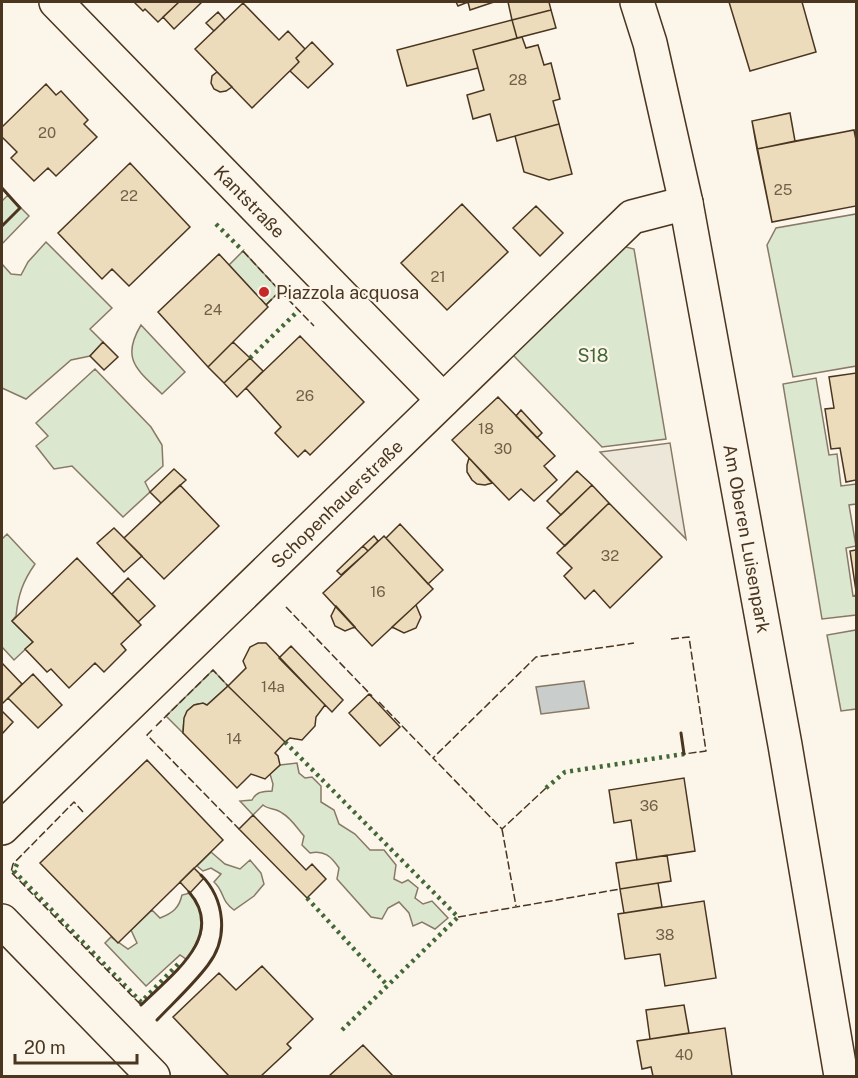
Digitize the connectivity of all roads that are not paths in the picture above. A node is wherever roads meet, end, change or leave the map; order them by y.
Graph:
1 (56, 2) edge
2 (637, 2) edge
3 (686, 203) junction
4 (443, 400) junction
5 (2, 828) edge
6 (2, 921) edge
7 (153, 1077) edge
8 (841, 1077) edge

1 - 4 street, Kantstraße
2 - 3 street, Am Oberen Luisenpark
3 - 4 street, Schopenhauerstraße
3 - 8 street, Am Oberen Luisenpark
4 - 5 street, Schopenhauerstraße
6 - 7 street

